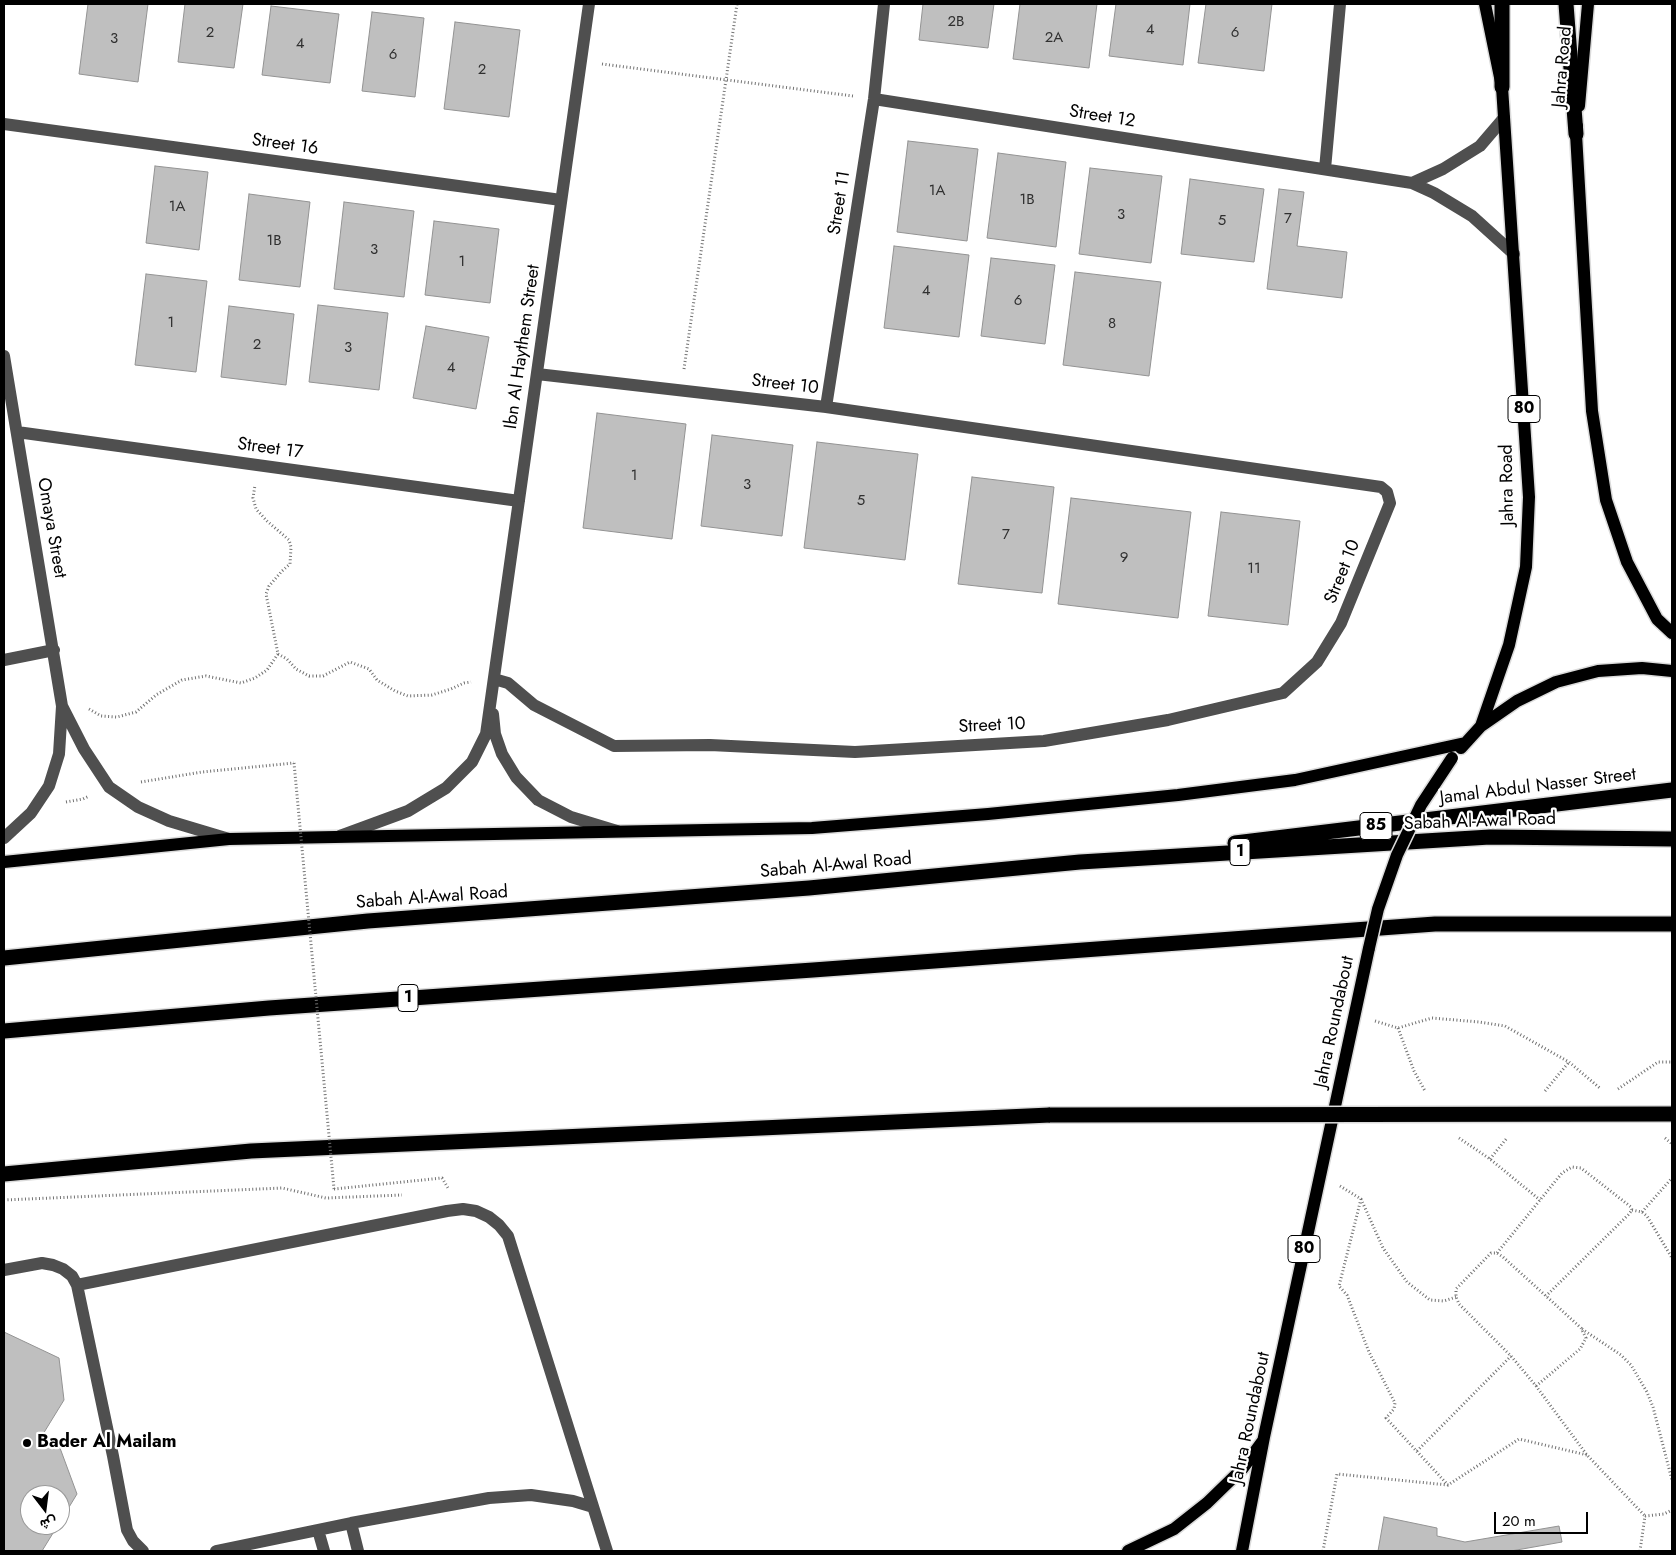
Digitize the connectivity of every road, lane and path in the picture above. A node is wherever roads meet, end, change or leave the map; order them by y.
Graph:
1 (589, 4) edge
2 (737, 4) edge
3 (884, 4) edge
4 (1340, 4) edge
5 (1485, 4) edge
6 (1502, 4) edge
7 (1566, 4) edge
8 (1588, 4) edge
9 (581, 62) junction
10 (726, 79) junction
11 (1502, 87) junction
12 (874, 99) junction
13 (1504, 118) junction
14 (4, 124) edge
15 (1576, 134) junction
16 (1325, 169) junction
17 (1412, 183) junction
18 (561, 200) junction
19 (1514, 254) junction
20 (4, 356) edge
21 (537, 374) junction
22 (680, 390) junction
23 (826, 407) junction
24 (17, 432) junction
25 (256, 465) junction
26 (519, 501) junction
27 (1672, 633) edge
28 (54, 650) junction
29 (278, 654) junction
30 (4, 660) edge
31 (1672, 671) edge
32 (494, 679) junction
33 (60, 692) junction
34 (492, 694) junction
35 (62, 706) junction
36 (1481, 726) junction
37 (1465, 743) junction
38 (109, 787) junction
39 (1672, 790) edge
40 (621, 832) junction
41 (339, 837) junction
42 (4, 838) edge
43 (230, 839) junction
44 (1672, 839) edge
45 (4, 862) edge
46 (1080, 862) junction
47 (1672, 924) edge
48 (4, 958) edge
49 (1398, 1028) dead end
50 (4, 1031) edge
51 (1672, 1062) edge
52 (1602, 1090) dead end
53 (1617, 1090) dead end
54 (1672, 1114) edge
55 (4, 1174) edge
56 (1320, 1174) junction
57 (442, 1178) dead end
58 (1672, 1178) edge
59 (404, 1195) dead end
60 (1361, 1199) junction
61 (4, 1200) edge
62 (1632, 1210) junction
63 (1642, 1212) junction
64 (1496, 1253) junction
65 (1672, 1258) edge
66 (4, 1270) edge
67 (77, 1285) junction
68 (1546, 1296) junction
69 (1456, 1297) junction
70 (1581, 1328) junction
71 (1511, 1356) junction
72 (1536, 1386) junction
73 (1264, 1438) junction
74 (1417, 1451) junction
75 (1587, 1455) junction
76 (1672, 1480) edge
77 (1448, 1485) junction
78 (593, 1506) junction
79 (1672, 1510) edge
80 (1645, 1516) junction
81 (351, 1523) junction
82 (318, 1530) junction
83 (143, 1551) edge
84 (216, 1551) edge
85 (324, 1551) edge
86 (358, 1551) edge
87 (607, 1551) edge
88 (1128, 1551) edge
89 (1242, 1551) edge
90 (1323, 1551) edge
91 (1640, 1551) edge

1 - 9 street, Ibn Al Haythem Street
2 - 10 path
3 - 12 street, Street 11
4 - 16 street
5 - 11 main road, Jahra Road
6 - 11 highway, Jahra Road / 80
7 - 15 highway, Jahra Road
8 - 15 main road, Jahra Road
9 - 10 path
9 - 18 street, Ibn Al Haythem Street
10 - 12 path
10 - 22 path
11 - 13 main road, Jahra Road / 80
12 - 16 street, Street 12
12 - 23 street, Street 11
13 - 17 street
13 - 19 main road, Jahra Road / 80
14 - 18 street, Street 16
15 - 27 main road, Jahra Road
16 - 17 street, Street 12
17 - 19 street, Street 12
18 - 21 street, Ibn Al Haythem Street
19 - 36 main road, Jahra Road / 80
20 - 24 street, Omaya Street
21 - 22 street, Street 10
21 - 26 street, Ibn Al Haythem Street
22 - 23 street, Street 10
23 - 32 street, Street 10
24 - 25 street, Street 17
24 - 28 street, Omaya Street
25 - 26 street, Street 17
25 - 29 path
26 - 32 street, Ibn Al Haythem Street
28 - 30 street
28 - 33 street, Omaya Street
29 - 32 path
29 - 33 path
31 - 36 main road, Jahra Roundabout / 80
32 - 34 street, Ibn Al Haythem Street
33 - 35 street, Omaya Street
34 - 40 street, Ibn Al Haythem Street
34 - 41 street, Ibn Al Haythem Street
35 - 38 street, Omaya Street
35 - 42 street, Omaya Street
36 - 37 main road, Jahra Roundabout / 80
37 - 40 main road
37 - 56 main road, Jahra Roundabout / 80, bridge
38 - 43 street, Omaya Street
38 - 57 path, bridge
39 - 46 highway, Jamal Abdul Nasser Street / 85
40 - 41 main road
41 - 43 main road
43 - 45 main road
44 - 46 highway, Sabah Al-Awal Road / 1
46 - 48 highway, Sabah Al-Awal Road / 1
47 - 50 highway, 1
49 - 52 path
51 - 53 path
54 - 55 highway, bridge
56 - 60 path
56 - 73 main road, Jahra Roundabout / 80
58 - 63 path
59 - 61 path
60 - 69 path
60 - 74 path
62 - 63 path
62 - 64 path
62 - 68 path
63 - 65 path
64 - 68 path
64 - 69 path
66 - 67 street
67 - 78 street
67 - 83 street
68 - 70 path
69 - 71 path
70 - 72 path
70 - 76 path
71 - 72 path
71 - 74 path
72 - 75 path
73 - 88 main road
73 - 89 main road, Jahra Roundabout / 80
74 - 77 path
75 - 77 path
75 - 80 path
77 - 90 path
78 - 81 street
78 - 87 street
79 - 80 path
80 - 91 path
81 - 82 street
81 - 86 street
82 - 84 street
82 - 85 street

